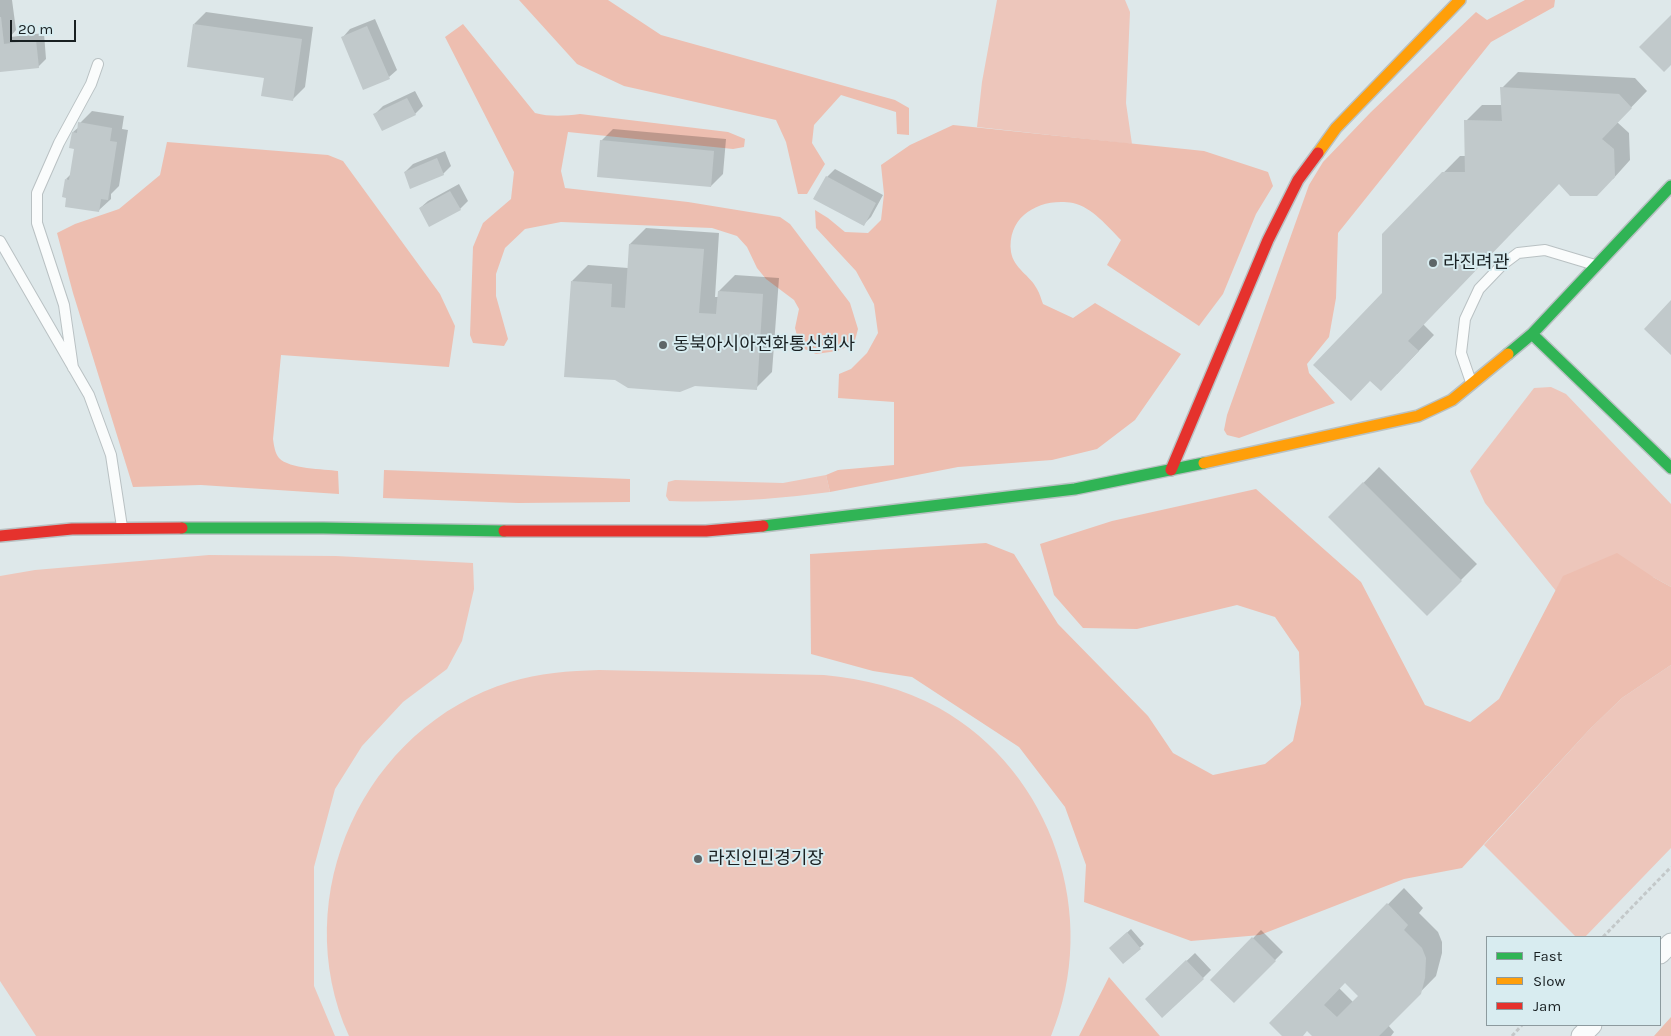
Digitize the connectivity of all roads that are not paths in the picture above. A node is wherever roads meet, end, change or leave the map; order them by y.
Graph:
1 (1460, 0) edge
2 (98, 64) dead end
3 (1671, 186) edge
4 (0, 241) edge
5 (1597, 265) junction
6 (1532, 334) junction
7 (73, 368) junction
8 (1472, 383) junction
9 (1671, 468) edge
10 (1171, 470) junction
11 (122, 528) junction
12 (0, 536) edge
13 (1671, 943) edge
14 (1661, 953) edge
15 (1591, 1026) edge
16 (1582, 1036) edge

1 - 10 street
2 - 7 lane
3 - 5 street
4 - 7 lane
5 - 6 street
5 - 8 lane
6 - 8 street
6 - 9 street
7 - 11 lane
8 - 10 street
10 - 11 street
11 - 12 street
13 - 14 street
15 - 16 street

